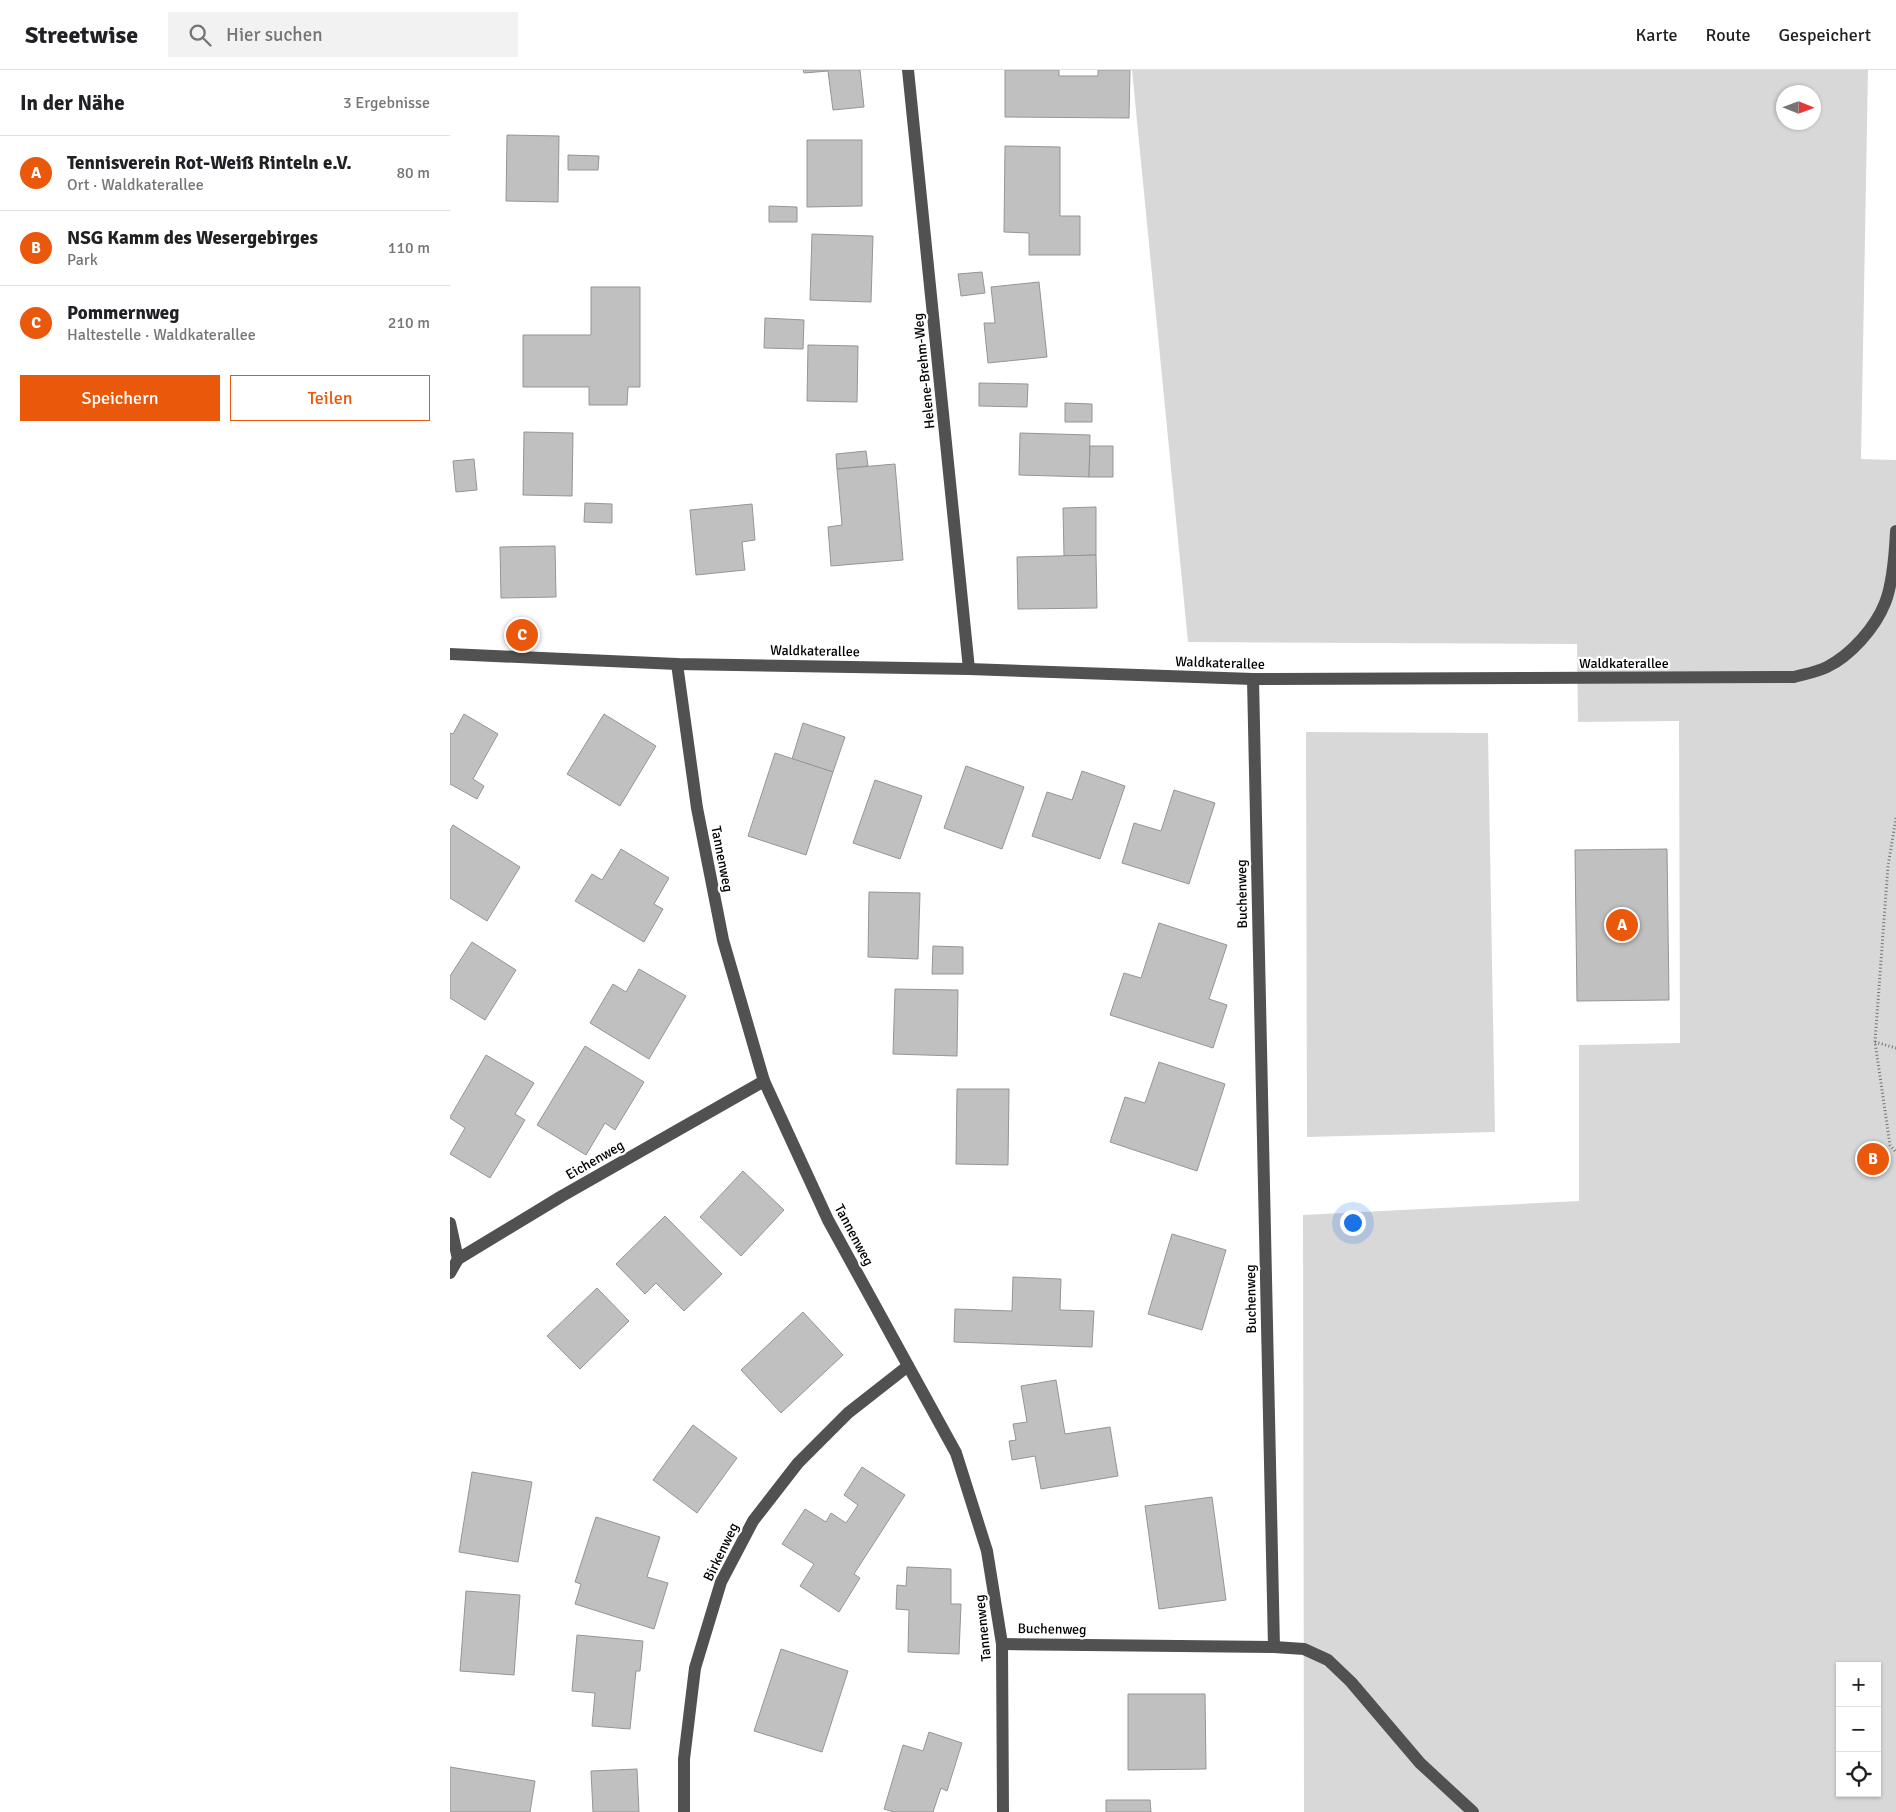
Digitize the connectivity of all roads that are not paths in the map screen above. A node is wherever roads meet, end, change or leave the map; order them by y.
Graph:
1 (908, 70) edge
2 (1896, 531) edge
3 (450, 654) edge
4 (677, 664) junction
5 (969, 669) junction
6 (1253, 679) junction
7 (764, 1081) junction
8 (450, 1223) edge
9 (458, 1259) junction
10 (450, 1273) edge
11 (908, 1366) junction
12 (1002, 1644) junction
13 (1274, 1647) junction
14 (684, 1812) edge
15 (1003, 1812) edge
16 (1473, 1812) edge

1 - 5 street, Helene-Brehm-Weg
2 - 6 street, Waldkaterallee
3 - 4 street, Waldkaterallee
4 - 5 street, Waldkaterallee
4 - 7 street, Tannenweg
5 - 6 street, Waldkaterallee
6 - 13 street, Buchenweg
7 - 9 street, Eichenweg
7 - 11 street, Tannenweg
8 - 9 street
9 - 10 street, Eichenweg
11 - 12 street, Tannenweg
11 - 14 street, Birkenweg
12 - 13 street, Buchenweg
12 - 15 street, Tannenweg
13 - 16 street

